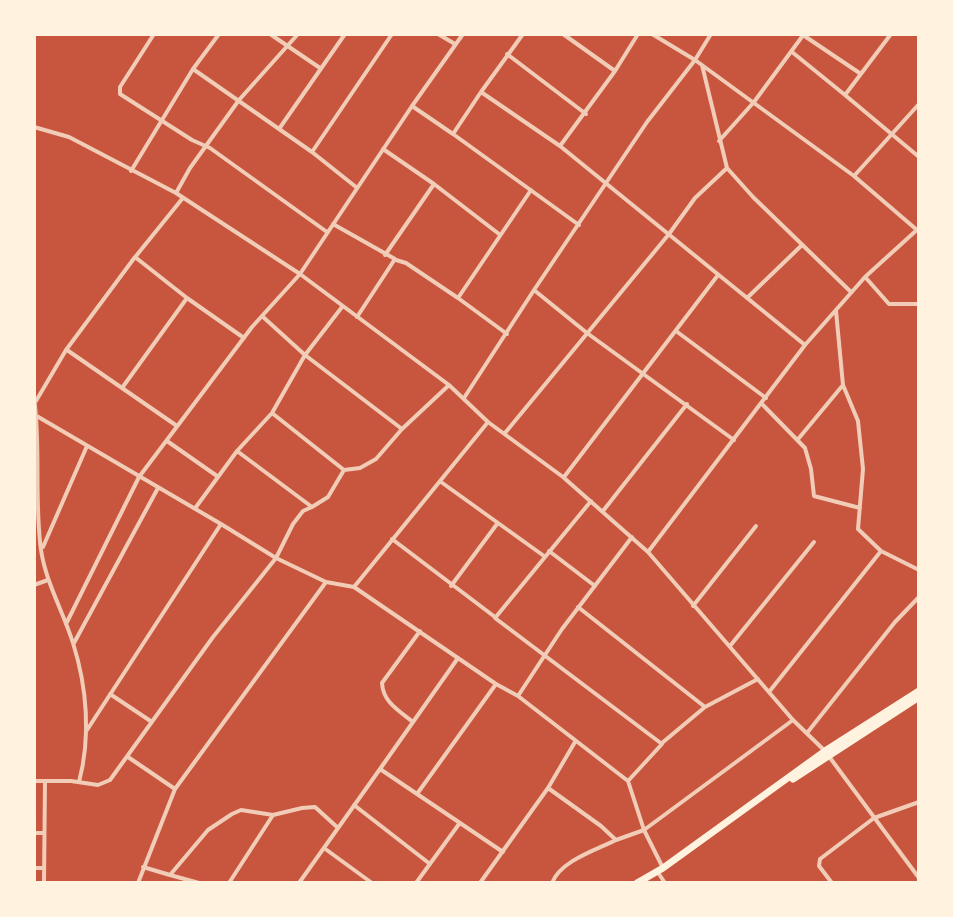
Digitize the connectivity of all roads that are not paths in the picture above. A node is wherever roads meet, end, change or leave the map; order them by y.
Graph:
1 (154, 34) edge
2 (219, 34) edge
3 (270, 34) edge
4 (298, 34) edge
5 (345, 34) edge
6 (392, 34) edge
7 (438, 34) edge
8 (463, 34) edge
9 (523, 34) edge
10 (563, 34) edge
11 (638, 34) edge
12 (652, 34) edge
13 (711, 34) edge
14 (891, 34) edge
15 (803, 35) edge
16 (455, 44) junction
17 (289, 46) junction
18 (792, 52) junction
19 (507, 54) junction
20 (695, 60) junction
21 (702, 65) junction
22 (320, 68) junction
23 (193, 69) junction
24 (615, 71) junction
25 (861, 74) junction
26 (481, 92) junction
27 (845, 95) junction
28 (239, 100) junction
29 (754, 102) junction
30 (919, 104) edge
31 (412, 106) junction
32 (586, 114) junction
33 (160, 121) junction
34 (34, 127) edge
35 (279, 129) junction
36 (892, 133) junction
37 (453, 134) junction
38 (719, 141) junction
39 (206, 146) junction
40 (560, 146) junction
41 (383, 149) junction
42 (312, 152) junction
43 (919, 157) edge
44 (727, 168) junction
45 (131, 171) junction
46 (854, 176) junction
47 (434, 184) junction
48 (607, 184) junction
49 (357, 188) junction
50 (531, 190) junction
51 (176, 193) junction
52 (182, 199) junction
53 (333, 224) junction
54 (579, 225) junction
55 (918, 229) edge
56 (327, 232) junction
57 (499, 234) junction
58 (669, 234) junction
59 (802, 245) junction
60 (385, 255) junction
61 (135, 257) junction
62 (395, 259) junction
63 (300, 274) junction
64 (718, 275) junction
65 (865, 277) junction
66 (534, 290) junction
67 (851, 292) junction
68 (187, 298) junction
69 (458, 298) junction
70 (747, 298) junction
71 (919, 304) edge
72 (342, 307) junction
73 (836, 311) junction
74 (262, 316) junction
75 (357, 317) junction
76 (676, 331) junction
77 (587, 333) junction
78 (507, 334) junction
79 (244, 338) junction
80 (805, 345) junction
81 (66, 350) junction
82 (305, 355) junction
83 (645, 373) junction
84 (449, 385) junction
85 (843, 385) junction
86 (122, 388) junction
87 (34, 397) edge
88 (464, 398) junction
89 (766, 398) junction
90 (35, 403) edge
91 (687, 404) junction
92 (762, 404) junction
93 (272, 413) junction
94 (35, 415) edge
95 (488, 422) junction
96 (177, 426) junction
97 (402, 429) junction
98 (505, 433) junction
99 (798, 439) junction
100 (36, 440) edge
101 (734, 440) junction
102 (167, 441) junction
103 (87, 446) junction
104 (237, 451) junction
105 (344, 470) junction
106 (218, 476) junction
107 (139, 477) junction
108 (563, 477) junction
109 (441, 482) junction
110 (158, 488) junction
111 (591, 501) junction
112 (196, 507) junction
113 (312, 507) junction
114 (860, 508) junction
115 (603, 511) junction
116 (221, 524) junction
117 (497, 524) junction
118 (756, 526) dead end
119 (632, 537) junction
120 (392, 539) junction
121 (814, 542) dead end
122 (41, 550) junction
123 (549, 551) junction
124 (881, 551) junction
125 (648, 552) junction
126 (544, 556) junction
127 (276, 558) junction
128 (919, 570) edge
129 (48, 580) junction
130 (326, 582) junction
131 (34, 585) edge
132 (451, 586) junction
133 (595, 586) junction
134 (354, 587) junction
135 (919, 597) edge
136 (693, 606) junction
137 (578, 607) junction
138 (495, 618) junction
139 (66, 624) junction
140 (420, 631) junction
141 (74, 643) junction
142 (730, 646) junction
143 (545, 654) junction
144 (458, 658) junction
145 (758, 679) junction
146 (496, 684) junction
147 (769, 692) junction
148 (110, 694) junction
149 (919, 694) edge
150 (518, 696) junction
151 (705, 707) junction
152 (793, 720) junction
153 (152, 722) junction
154 (413, 722) junction
155 (87, 730) junction
156 (807, 733) junction
157 (575, 742) junction
158 (662, 744) junction
159 (827, 753) junction
160 (128, 757) junction
161 (380, 769) junction
162 (34, 781) edge
163 (45, 781) junction
164 (628, 781) junction
165 (79, 782) junction
166 (548, 788) junction
167 (175, 789) junction
168 (417, 794) junction
169 (919, 802) edge
170 (354, 805) junction
171 (273, 815) junction
172 (874, 818) junction
173 (459, 824) junction
174 (337, 827) junction
175 (644, 830) junction
176 (34, 833) edge
177 (44, 833) junction
178 (616, 840) junction
179 (324, 848) junction
180 (503, 852) junction
181 (430, 864) junction
182 (143, 867) junction
183 (34, 868) edge
184 (43, 868) junction
185 (661, 871) junction
186 (170, 875) junction
187 (919, 878) edge
188 (44, 883) edge
189 (138, 883) edge
190 (199, 883) edge
191 (229, 883) edge
192 (299, 883) edge
193 (372, 883) edge
194 (416, 883) edge
195 (480, 883) edge
196 (552, 883) edge
197 (637, 883) edge
198 (643, 883) edge
199 (665, 883) edge
200 (832, 883) edge

1 - 33 street
2 - 23 street
3 - 17 street
4 - 17 street
5 - 22 street
6 - 42 street
7 - 16 street
8 - 16 street
9 - 19 street
10 - 24 street
11 - 24 street
12 - 20 street
13 - 20 street
14 - 25 street
15 - 18 street
15 - 25 street
16 - 31 street
17 - 22 street
17 - 28 street
18 - 27 street
18 - 29 street
19 - 26 street
19 - 32 street
20 - 21 street
20 - 48 street
21 - 29 street
21 - 38 street
22 - 35 street
23 - 28 street
23 - 33 street
24 - 32 street
25 - 27 street
26 - 37 street
26 - 40 street
27 - 36 street
28 - 35 street
28 - 39 street
29 - 38 street
29 - 46 street
30 - 36 street
31 - 37 street
31 - 41 street
32 - 40 street
33 - 39 street
33 - 45 street
34 - 45 street
35 - 42 street
36 - 43 street
36 - 46 street
37 - 50 street
38 - 44 street
39 - 51 street
39 - 56 street
40 - 48 street
41 - 47 street
41 - 49 street
42 - 49 street
44 - 58 street
44 - 59 street
45 - 51 street
46 - 55 street
47 - 57 street
47 - 60 street
48 - 54 street
48 - 58 street
49 - 53 street
50 - 54 street
50 - 57 street
51 - 52 street
52 - 61 street
52 - 63 street
53 - 56 street
53 - 60 street
54 - 66 street
55 - 65 street
56 - 63 street
57 - 69 street
58 - 64 street
58 - 77 street
59 - 67 street
59 - 70 street
60 - 62 street
61 - 68 street
61 - 81 street
62 - 69 street
62 - 75 street
63 - 72 street
63 - 74 street
64 - 70 street
64 - 76 street
65 - 67 street
65 - 71 street
66 - 77 street
66 - 78 street
67 - 73 street
68 - 79 street
68 - 86 street
69 - 78 street
70 - 80 street
72 - 75 street
72 - 82 street
73 - 80 street
73 - 85 street
74 - 79 street
74 - 82 street
75 - 84 street
76 - 83 street
76 - 89 street
77 - 83 street
77 - 98 street
78 - 88 street
79 - 96 street
80 - 89 street
81 - 86 street
81 - 90 street
82 - 93 street
82 - 97 street
83 - 91 street
83 - 108 street
84 - 88 street
84 - 97 street
85 - 99 street
85 - 114 street
86 - 96 street
87 - 90 street
88 - 95 street
89 - 92 street
90 - 94 street
91 - 101 street
91 - 115 street
92 - 99 street
92 - 101 street
93 - 104 street
93 - 105 street
94 - 100 street
94 - 103 street
95 - 98 street
95 - 109 street
96 - 102 street
97 - 105 street
98 - 108 street
99 - 114 street
100 - 122 street
101 - 125 street
102 - 106 street
102 - 107 street
103 - 107 street
103 - 122 street
104 - 106 street
104 - 113 street
105 - 113 street
106 - 112 street
107 - 110 street
107 - 139 street
108 - 111 street
109 - 117 street
109 - 120 street
110 - 112 street
110 - 141 street
111 - 115 street
111 - 123 street
112 - 116 street
113 - 127 street
114 - 124 street
115 - 119 street
116 - 127 street
116 - 148 street
117 - 126 street
117 - 132 street
118 - 136 street
119 - 125 street
119 - 133 street
120 - 132 street
120 - 134 street
121 - 142 street
122 - 129 street
123 - 126 street
123 - 133 street
124 - 128 street
124 - 147 street
125 - 136 street
126 - 138 street
127 - 130 street
127 - 153 street
129 - 131 street
129 - 139 street
130 - 134 street
130 - 167 street
132 - 138 street
133 - 137 street
134 - 140 street
135 - 156 street
136 - 142 street
137 - 143 street
137 - 151 street
138 - 143 street
139 - 141 street
140 - 144 street
140 - 154 street
141 - 155 street
142 - 145 street
143 - 150 street
143 - 158 street
144 - 146 street
144 - 154 street
145 - 147 street
145 - 151 street
146 - 150 street
146 - 168 street
147 - 152 street
148 - 153 street
148 - 155 street
149 - 159 main road
150 - 157 street
151 - 158 street
152 - 156 street
152 - 175 street
153 - 160 street
154 - 161 street
155 - 165 street
156 - 159 street
157 - 164 street
157 - 166 street
158 - 164 street
159 - 172 street
159 - 185 main road
160 - 165 street
160 - 167 street
161 - 168 street
161 - 170 street
162 - 163 street
163 - 165 street
163 - 177 street
164 - 175 street
166 - 178 street
166 - 180 street
167 - 182 street
168 - 173 street
169 - 172 street
170 - 174 street
170 - 181 street
171 - 174 street
171 - 186 street
171 - 191 street
172 - 187 street
172 - 200 street
173 - 180 street
173 - 181 street
174 - 179 street
175 - 178 street
175 - 185 street
176 - 177 street
177 - 184 street
178 - 196 street
179 - 192 street
179 - 193 street
180 - 195 street
181 - 194 street
182 - 186 street
182 - 189 street
183 - 184 street
184 - 188 street
185 - 197 main road
185 - 198 main road
185 - 199 street
186 - 190 street

